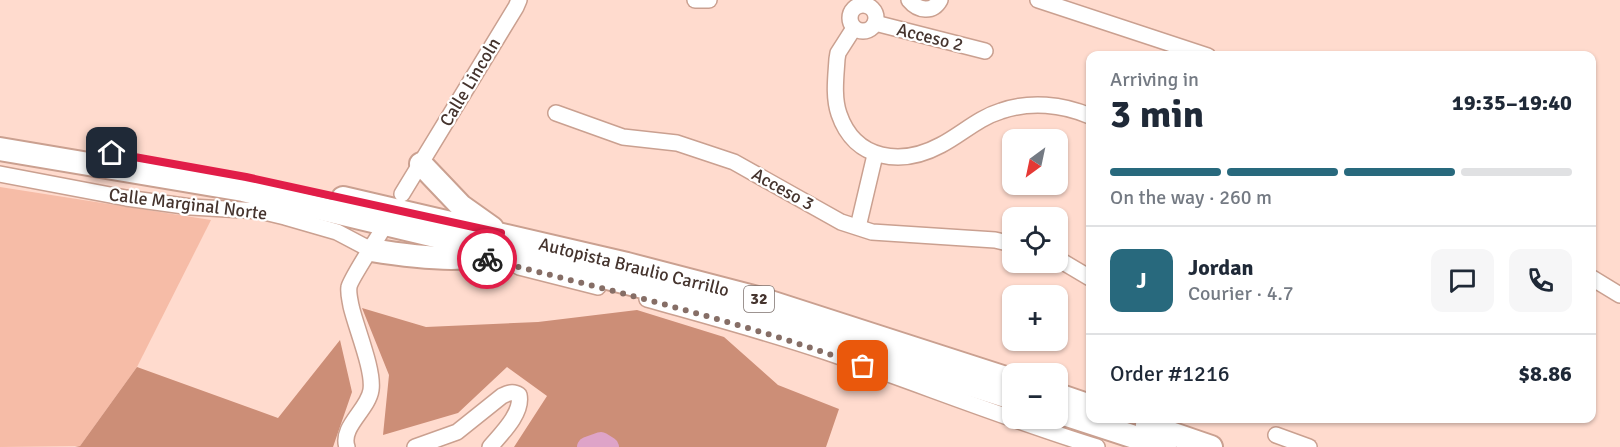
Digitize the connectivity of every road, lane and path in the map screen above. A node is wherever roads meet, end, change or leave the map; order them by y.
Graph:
1 (519, 0) edge
2 (695, 0) edge
3 (709, 0) edge
4 (1038, 0) edge
5 (911, 2) edge
6 (852, 3) edge
7 (935, 5) edge
8 (875, 23) junction
9 (854, 28) junction
10 (907, 31) junction
11 (923, 35) junction
12 (985, 51) dead end
13 (1193, 51) edge
14 (556, 113) dead end
15 (1086, 115) edge
16 (0, 134) edge
17 (0, 149) edge
18 (875, 155) junction
19 (421, 164) junction
20 (0, 174) edge
21 (402, 194) dead end
22 (858, 227) junction
23 (376, 241) junction
24 (1002, 242) edge
25 (491, 247) junction
26 (1068, 265) edge
27 (1086, 276) edge
28 (1596, 280) edge
29 (1620, 295) edge
30 (1002, 377) edge
31 (1002, 395) edge
32 (1068, 398) edge
33 (1086, 405) edge
34 (1068, 415) edge
35 (1086, 421) edge
36 (1092, 423) edge
37 (1141, 423) edge
38 (1276, 435) dead end
39 (347, 447) edge
40 (416, 447) edge
41 (490, 447) edge
42 (1098, 447) edge
43 (1165, 447) edge
44 (1211, 447) edge
45 (1309, 447) edge

1 - 19 street, Calle Lincoln
2 - 3 street
4 - 13 street
5 - 7 street
5 - 10 street
6 - 8 street
6 - 9 street
7 - 11 street
8 - 9 street
8 - 10 street, Acceso 2
9 - 18 street
10 - 11 street, Acceso 2
11 - 12 street, Acceso 2
14 - 22 street, Acceso 3
15 - 18 street
16 - 25 highway, Autopista Braulio Carrillo / 32
17 - 25 highway, Autopista Braulio Carrillo / 32
18 - 22 street
19 - 21 street, Calle Lincoln
19 - 25 highway
20 - 23 street, Calle Marginal Norte
22 - 24 street, Acceso 3
23 - 25 highway
23 - 39 street
25 - 30 highway, Autopista Braulio Carrillo / 32
25 - 31 highway, Autopista Braulio Carrillo / 32
25 - 42 street
26 - 27 street
28 - 29 street
32 - 33 highway
34 - 35 highway
36 - 43 highway
37 - 44 highway
38 - 45 street
40 - 41 street

